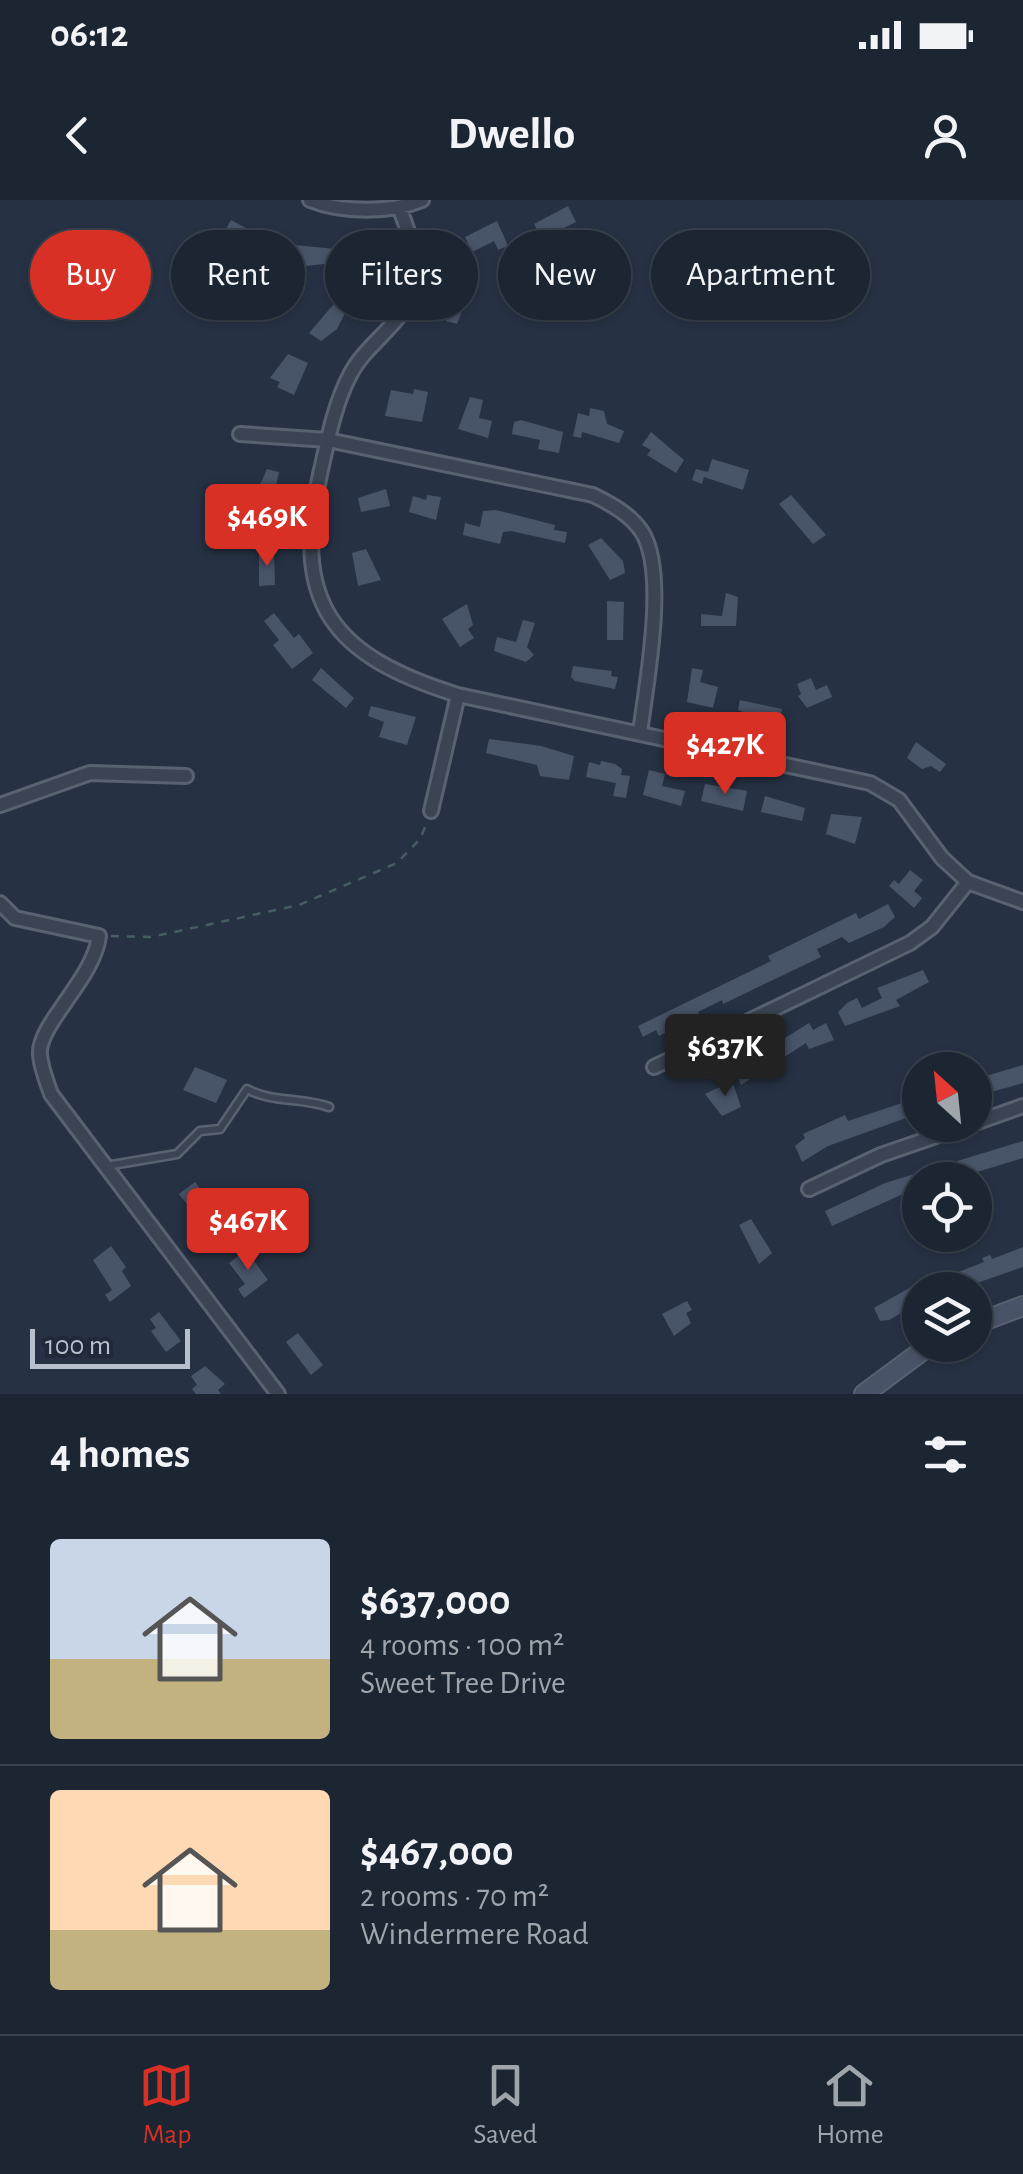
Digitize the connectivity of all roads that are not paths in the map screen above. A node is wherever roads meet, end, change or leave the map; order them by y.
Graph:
1 (310, 200) edge
2 (422, 200) edge
3 (400, 209) junction
4 (240, 434) dead end
5 (328, 440) junction
6 (458, 694) junction
7 (640, 732) junction
8 (186, 776) dead end
9 (0, 805) edge
10 (431, 811) road end
11 (968, 882) junction
12 (1023, 902) edge
13 (0, 903) edge
14 (654, 1067) dead end
15 (1023, 1106) edge
16 (329, 1108) dead end
17 (992, 1117) edge
18 (919, 1142) edge
19 (105, 1166) junction
20 (810, 1189) dead end
21 (1023, 1306) edge
22 (992, 1318) edge
23 (907, 1362) edge
24 (278, 1394) edge
25 (864, 1394) edge

1 - 3 street
2 - 3 street
3 - 5 street
4 - 5 street
5 - 6 street
5 - 7 street
6 - 7 street
6 - 10 street
7 - 11 street
8 - 9 street
11 - 12 street
11 - 14 street
13 - 19 street
15 - 17 street
16 - 19 lane
18 - 20 street
19 - 24 street
21 - 22 street
23 - 25 street

